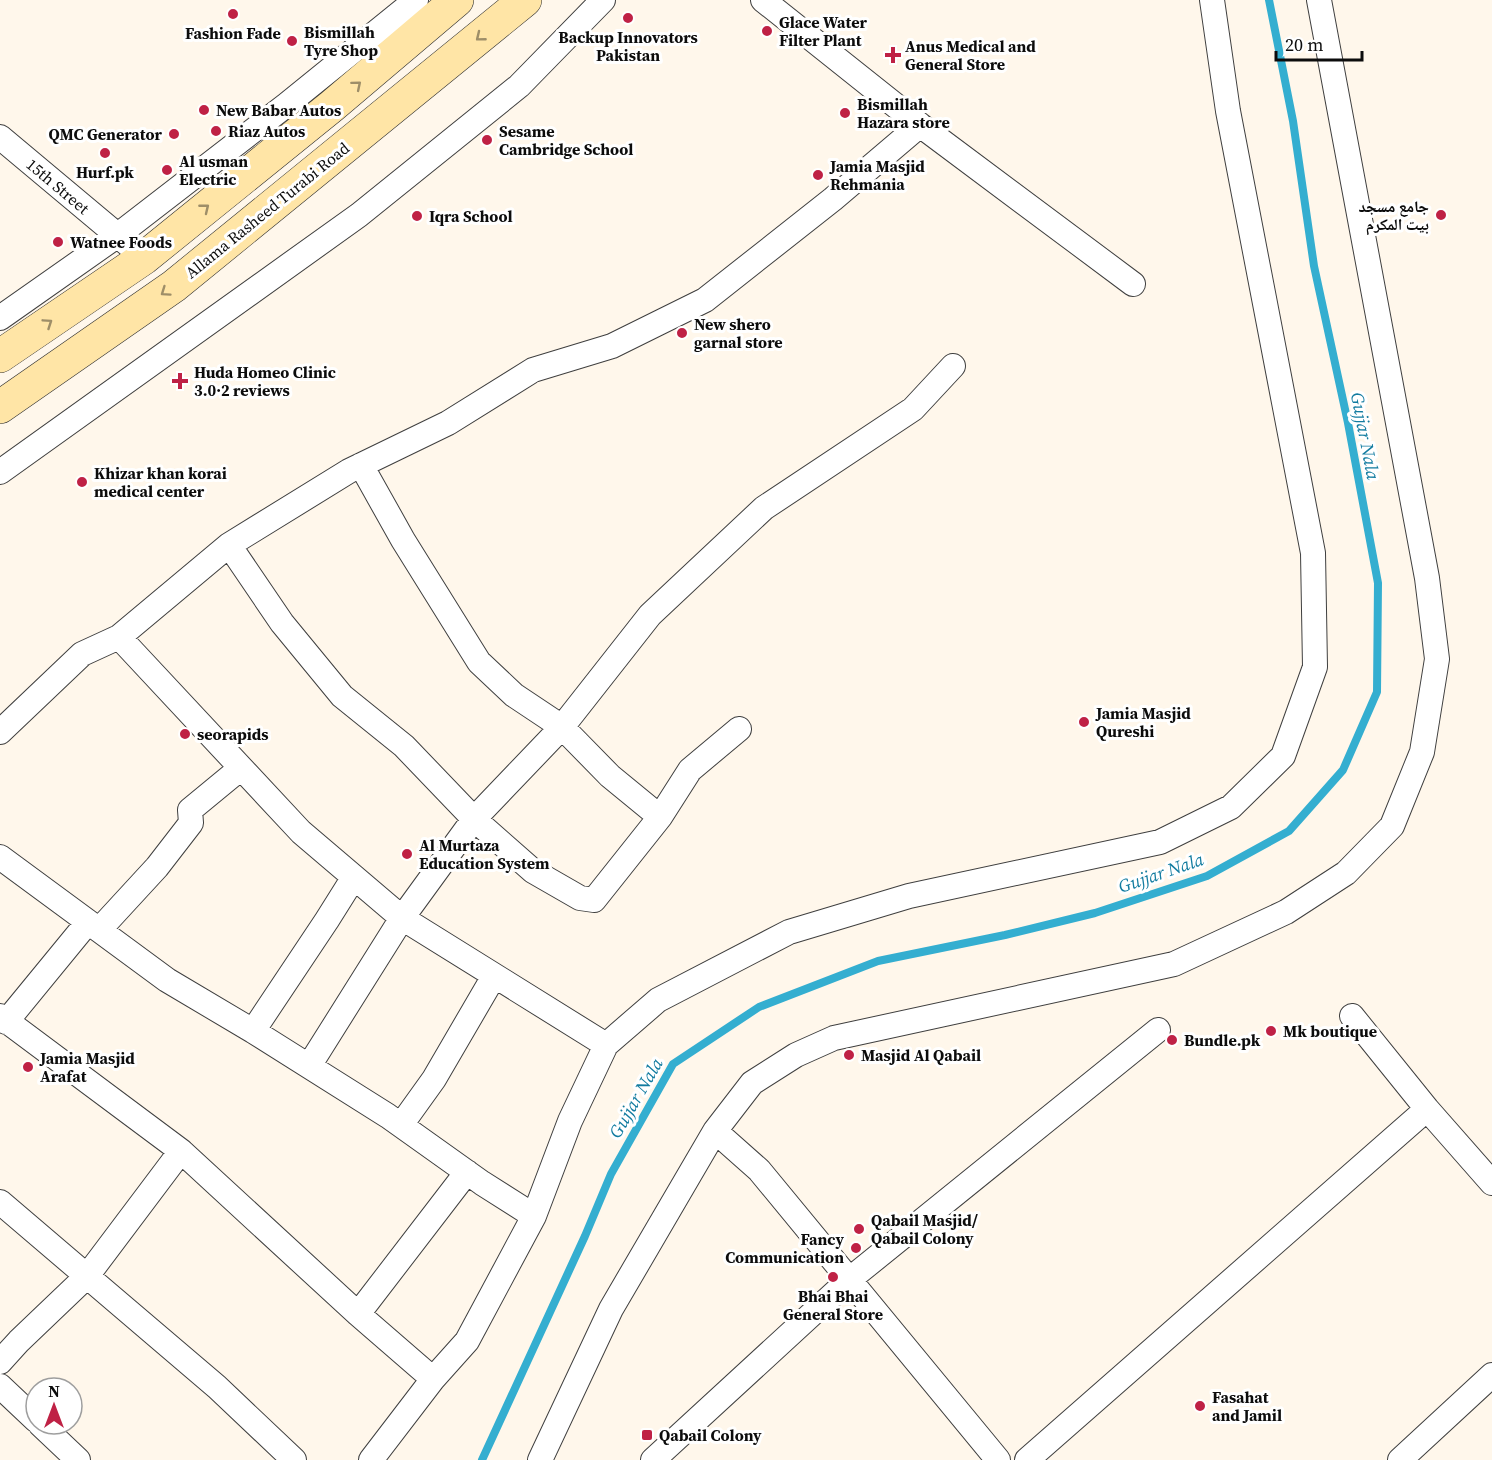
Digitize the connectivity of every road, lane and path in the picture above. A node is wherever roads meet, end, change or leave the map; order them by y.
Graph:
1 (416, 0) edge
2 (457, 0) edge
3 (525, 0) edge
4 (603, 0) edge
5 (763, 0) edge
6 (1212, 0) edge
7 (1319, 0) edge
8 (920, 125) junction
9 (0, 137) edge
10 (118, 235) junction
11 (144, 258) junction
12 (1133, 284) dead end
13 (0, 318) edge
14 (0, 356) edge
15 (953, 366) dead end
16 (0, 407) edge
17 (361, 465) junction
18 (0, 472) edge
19 (230, 545) junction
20 (119, 637) junction
21 (562, 727) junction
22 (739, 729) dead end
23 (0, 732) edge
24 (241, 768) junction
25 (660, 817) junction
26 (474, 819) junction
27 (0, 857) edge
28 (354, 877) junction
29 (402, 918) junction
30 (94, 926) junction
31 (494, 976) junction
32 (1352, 1017) dead end
33 (3, 1019) edge
34 (1158, 1030) dead end
35 (253, 1031) junction
36 (606, 1045) junction
37 (309, 1066) junction
38 (1426, 1109) junction
39 (401, 1125) junction
40 (716, 1131) junction
41 (181, 1151) junction
42 (467, 1172) junction
43 (1492, 1183) edge
44 (0, 1202) edge
45 (534, 1216) junction
46 (87, 1276) junction
47 (850, 1279) junction
48 (358, 1314) junction
49 (0, 1362) edge
50 (1492, 1375) edge
51 (433, 1379) junction
52 (0, 1386) edge
53 (24, 1409) edge
54 (53, 1436) edge
55 (78, 1460) edge
56 (294, 1460) edge
57 (371, 1460) edge
58 (540, 1460) edge
59 (653, 1460) edge
60 (998, 1460) edge
61 (1027, 1460) edge
62 (1400, 1460) edge

1 - 10 street
11 -> 2 main road
3 -> 16 main road, Allama Rasheed Turabi Road
4 - 18 street
5 - 8 street
6 - 36 street
7 - 40 street
8 - 12 street
8 - 17 street
9 - 10 street, 15th Street
10 - 11 street, 15th Street
10 - 13 street
14 -> 11 main road
15 - 21 street
17 - 19 street
17 - 21 street
19 - 20 street
19 - 26 street
20 - 23 street
20 - 24 street
21 - 25 street
21 - 26 street
22 - 25 street
24 - 28 street
24 - 30 street
25 - 26 street
26 - 29 street
27 - 30 street
28 - 29 street
28 - 35 street
29 - 31 street
29 - 37 street
30 - 33 street
30 - 35 street
31 - 36 street
31 - 39 street
32 - 38 street
33 - 41 street
34 - 47 street
35 - 37 street
36 - 45 street
37 - 39 street
38 - 43 street
38 - 61 street
39 - 42 street
40 - 47 street
40 - 58 street
41 - 46 street
41 - 48 street
42 - 45 street
42 - 48 street
44 - 46 street
45 - 51 street
46 - 49 street
46 - 56 street
47 - 59 street
47 - 60 street
48 - 51 street
50 - 62 street
51 - 57 street
52 - 53 street
54 - 55 street

